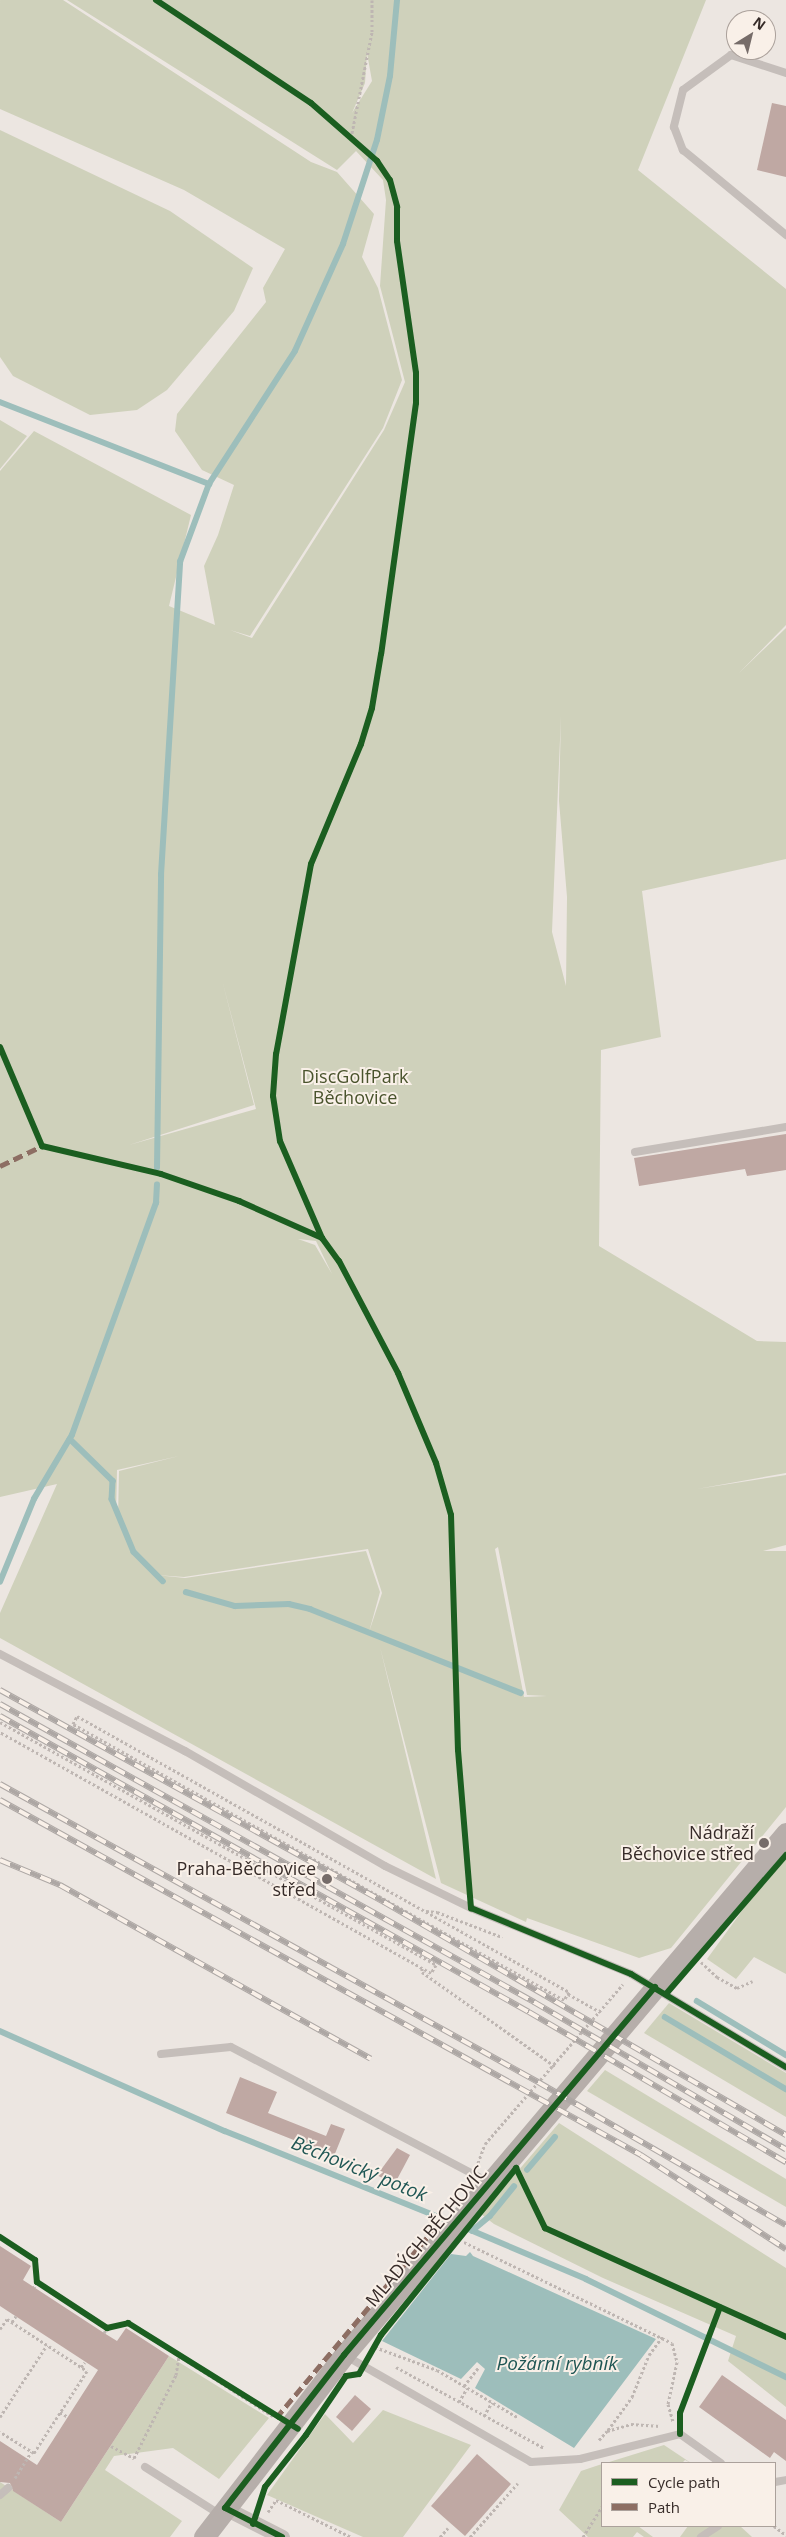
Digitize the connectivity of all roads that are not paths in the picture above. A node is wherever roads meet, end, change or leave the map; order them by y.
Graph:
1 (786, 73) edge
2 (786, 235) edge
3 (786, 1127) edge
4 (635, 1152) dead end
5 (0, 1654) edge
6 (786, 1833) edge
7 (655, 1987) junction
8 (161, 2054) dead end
9 (786, 2067) edge
10 (489, 2184) junction
11 (344, 2355) junction
12 (720, 2462) edge
13 (144, 2467) dead end
14 (8, 2488) road end
15 (0, 2494) edge
16 (223, 2512) junction
17 (716, 2527) edge
18 (204, 2537) edge
19 (282, 2537) edge
20 (701, 2537) edge

1 - 2 lane
3 - 4 lane
5 - 7 lane
6 - 7 street, MLADÝCH BĚCHOVIC
7 - 9 lane
7 - 10 street, MLADÝCH BĚCHOVIC
8 - 10 lane
10 - 11 street, MLADÝCH BĚCHOVIC
11 - 12 lane
11 - 16 street, MLADÝCH BĚCHOVIC
13 - 16 lane
14 - 15 lane
16 - 18 street, MLADÝCH BĚCHOVIC
16 - 19 street
17 - 20 lane

